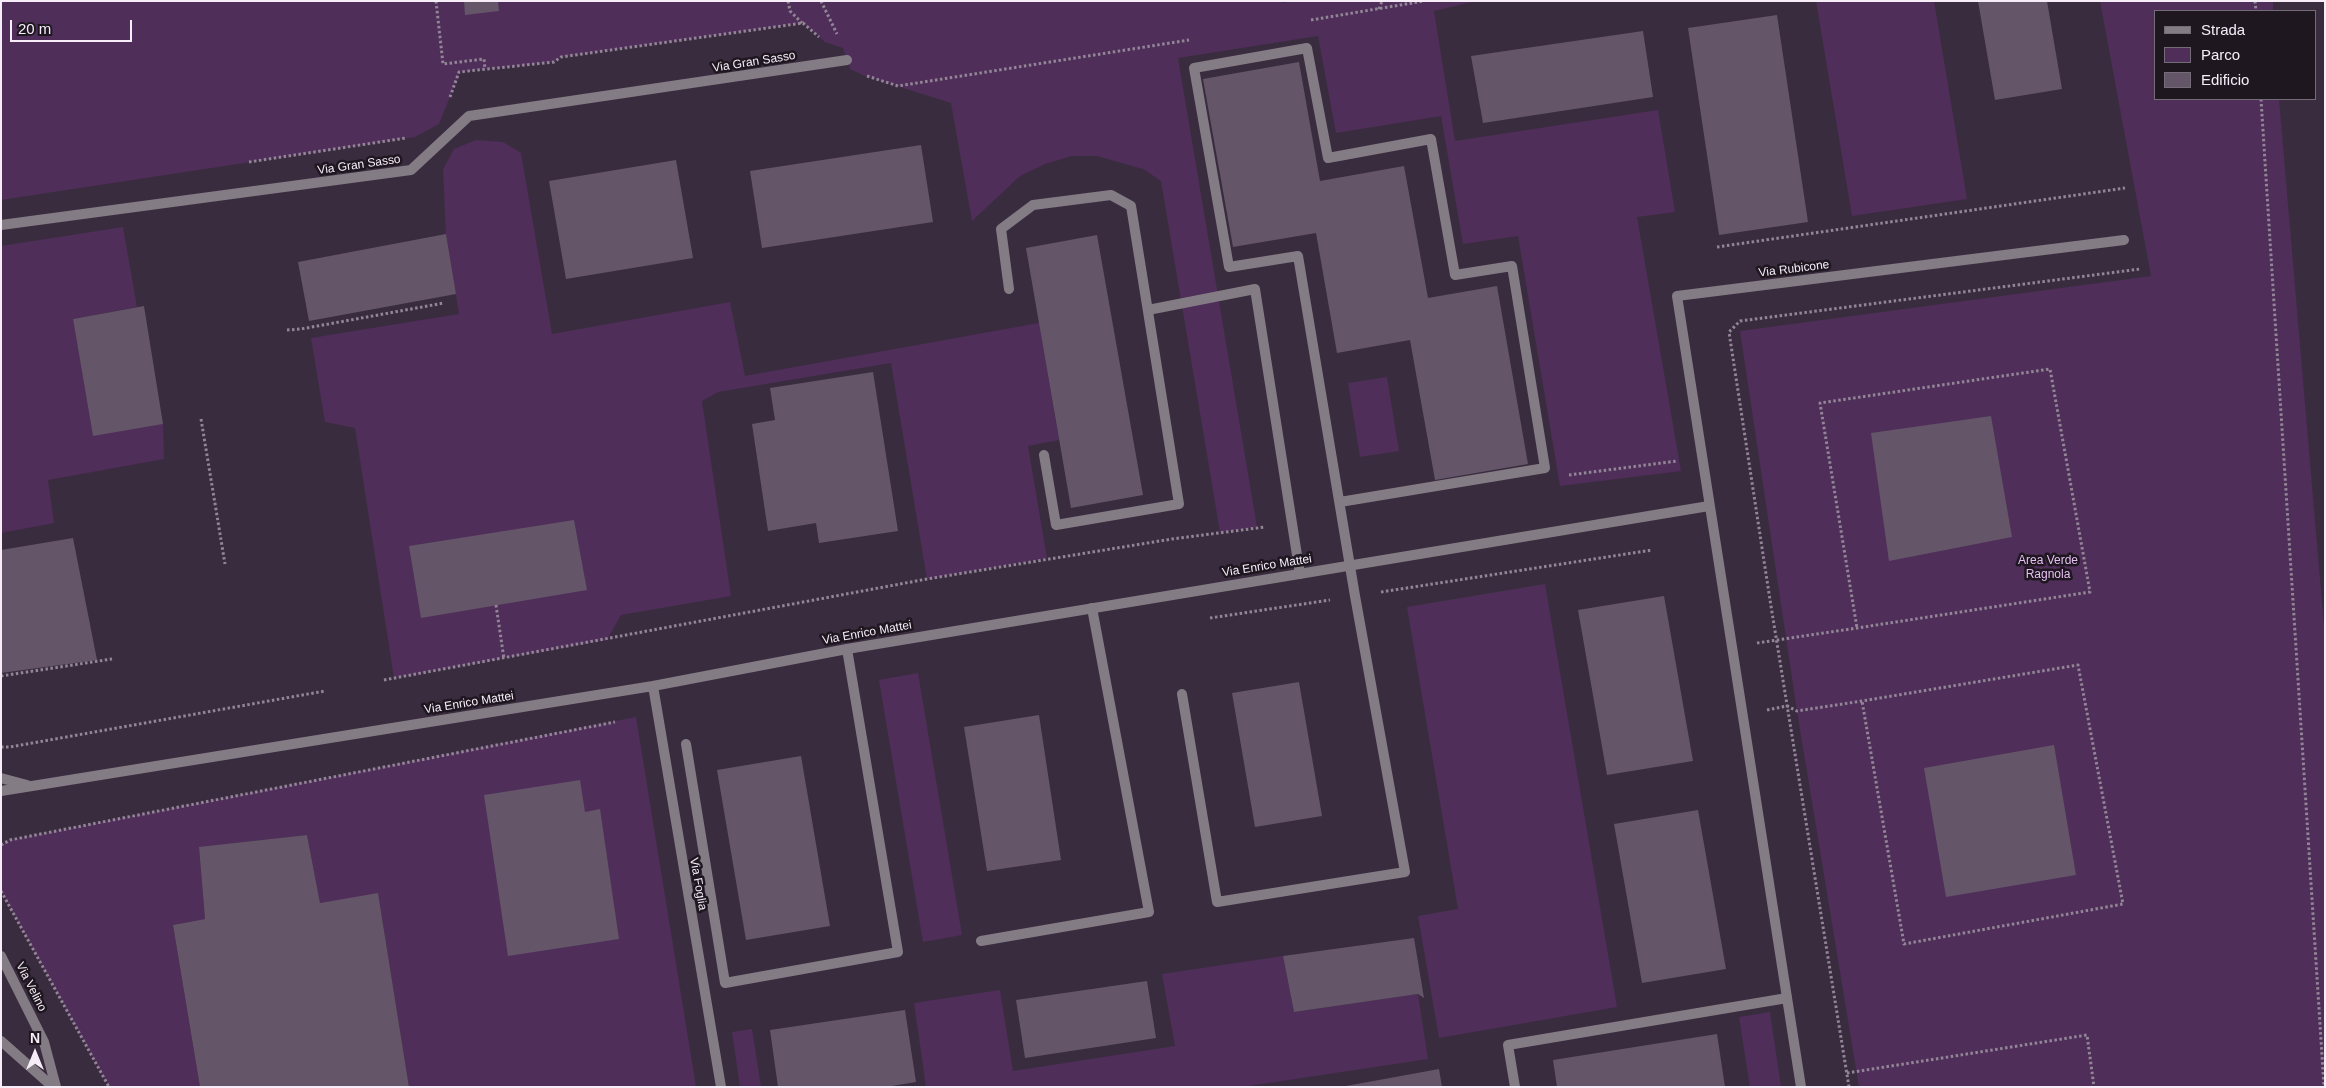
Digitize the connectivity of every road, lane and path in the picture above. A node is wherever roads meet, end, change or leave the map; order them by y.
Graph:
1 (436, 1) edge
2 (788, 1) edge
3 (822, 1) edge
4 (1382, 1) edge
5 (1424, 1) edge
6 (1379, 9) junction
7 (1310, 20) dead end
8 (803, 23) junction
9 (1192, 39) dead end
10 (844, 48) junction
11 (848, 60) junction
12 (485, 69) junction
13 (2261, 100) edge
14 (447, 103) dead end
15 (415, 137) dead end
16 (248, 162) dead end
17 (2125, 188) dead end
18 (1, 225) edge
19 (2124, 240) dead end
20 (1717, 247) dead end
21 (2140, 269) dead end
22 (1009, 289) dead end
23 (444, 303) dead end
24 (1148, 310) junction
25 (287, 330) dead end
26 (201, 419) dead end
27 (1678, 451) dead end
28 (1044, 455) dead end
29 (1567, 475) dead end
30 (1340, 502) junction
31 (1709, 506) junction
32 (1292, 524) junction
33 (224, 564) dead end
34 (1351, 565) junction
35 (1300, 574) junction
36 (496, 605) dead end
37 (1092, 608) junction
38 (1858, 628) junction
39 (1776, 640) junction
40 (1732, 648) junction
41 (847, 649) junction
42 (112, 658) dead end
43 (504, 658) junction
44 (1, 676) edge
45 (384, 680) dead end
46 (653, 686) junction
47 (325, 691) dead end
48 (1182, 694) dead end
49 (1862, 700) junction
50 (1787, 706) junction
51 (1742, 714) junction
52 (618, 721) dead end
53 (686, 744) dead end
54 (1, 747) edge
55 (1, 778) edge
56 (30, 786) junction
57 (1, 791) edge
58 (1, 845) edge
59 (1, 891) edge
60 (981, 941) dead end
61 (1, 956) edge
62 (1787, 998) junction
63 (1, 1040) edge
64 (1847, 1073) junction
65 (55, 1087) edge
66 (109, 1087) edge
67 (720, 1087) edge
68 (1515, 1087) edge
69 (1802, 1087) edge
70 (1849, 1087) edge
71 (2094, 1087) edge
72 (2324, 1087) edge

1 - 12 path
2 - 8 path
3 - 10 path
4 - 6 path
5 - 6 path
6 - 7 path
8 - 10 path
8 - 12 path
9 - 11 path
10 - 11 path
11 - 18 street, Via Gran Sasso
12 - 14 path
13 - 72 path
15 - 16 path
17 - 20 path
19 - 31 street, Via Rubicone
21 - 39 path
22 - 24 street
23 - 25 path
24 - 28 street
24 - 32 street
26 - 33 path
27 - 29 path
30 - 30 street
30 - 34 street
31 - 34 street, Via Enrico Mattei
31 - 40 street
32 - 35 street
32 - 43 path
34 - 35 street, Via Enrico Mattei
34 - 48 street
35 - 37 street, Via Enrico Mattei
36 - 43 path
37 - 41 street, Via Enrico Mattei
37 - 60 street
38 - 38 path
38 - 39 path
39 - 40 path
39 - 50 path
40 - 51 street
41 - 46 street, Via Enrico Mattei
41 - 53 street
42 - 44 path
43 - 45 path
46 - 56 street, Via Enrico Mattei
46 - 67 street, Via Foglia
47 - 54 path
49 - 49 path
49 - 50 path
50 - 51 path
50 - 64 path
51 - 62 street
52 - 58 path
55 - 56 street, Via Enrico Mattei
56 - 57 street, Via Enrico Mattei
59 - 66 path
61 - 65 street, Via Velino
62 - 68 street
62 - 69 street
63 - 65 street, Via Velino
64 - 70 path
64 - 71 path

